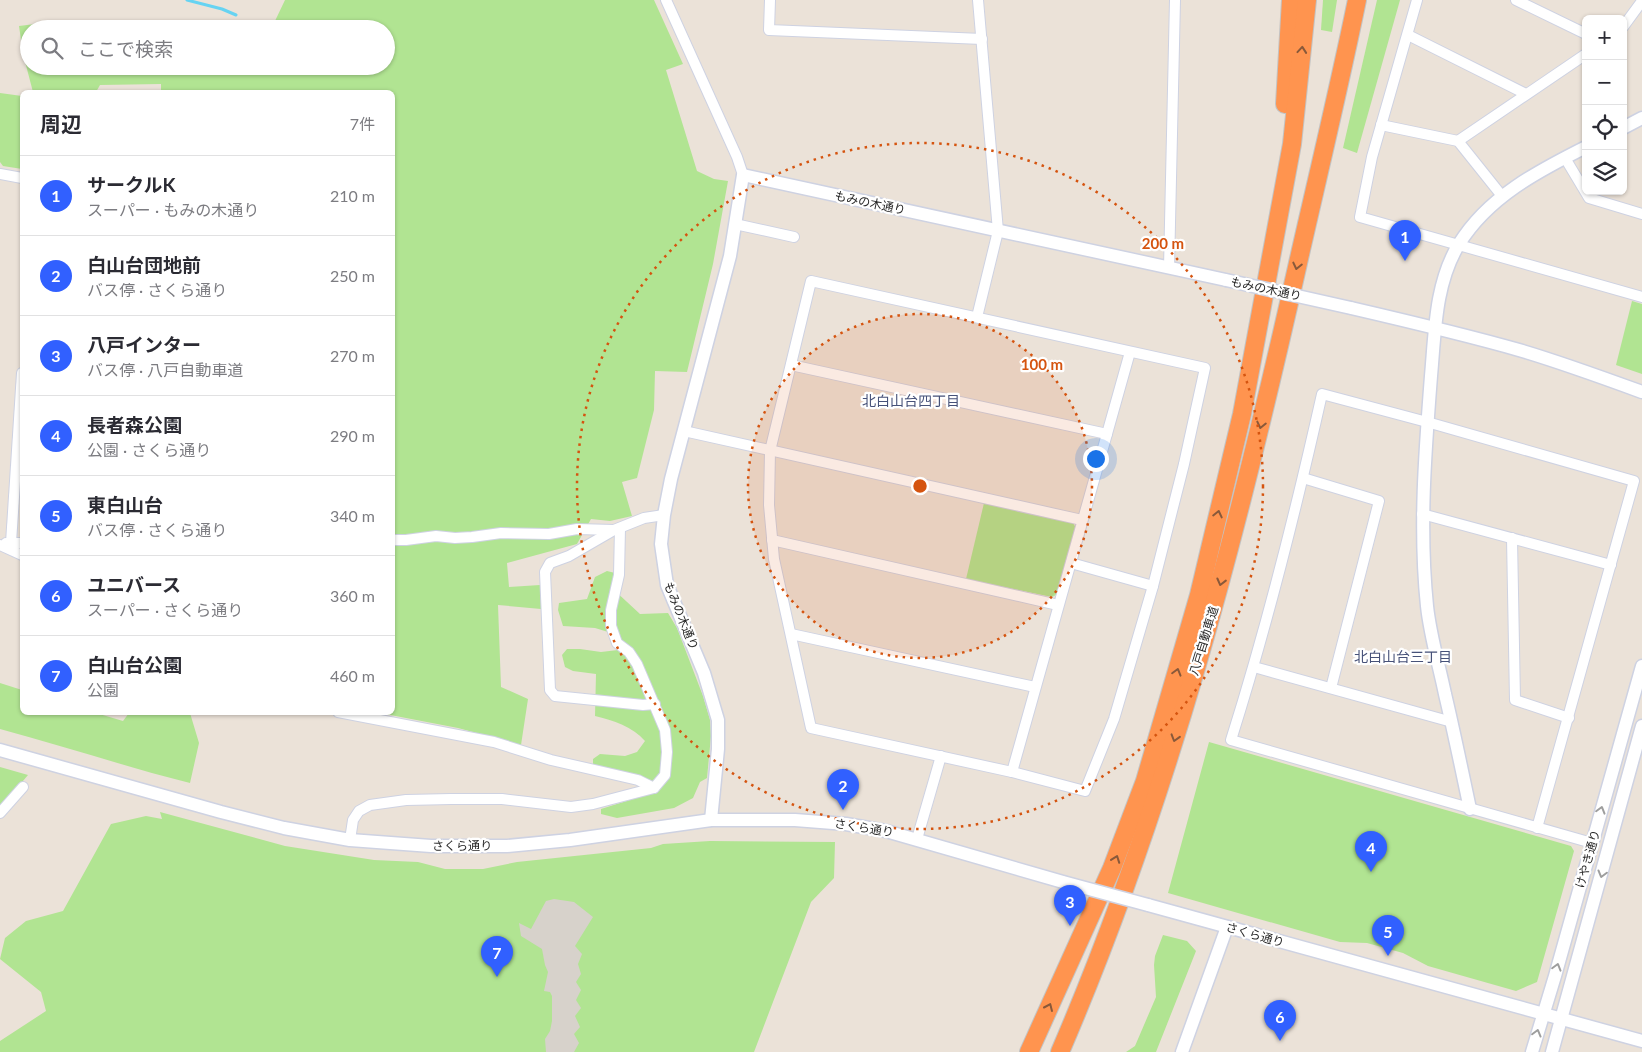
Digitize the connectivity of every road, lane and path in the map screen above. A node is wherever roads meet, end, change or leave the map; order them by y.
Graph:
1 (666, 0) edge
2 (770, 0) edge
3 (978, 0) edge
4 (1176, 0) edge
5 (1291, 0) edge
6 (1307, 0) edge
7 (1345, 0) edge
8 (1357, 0) edge
9 (1417, 0) edge
10 (1516, 0) edge
11 (1642, 1) edge
12 (1627, 21) edge
13 (1582, 32) edge
14 (1408, 36) junction
15 (982, 38) junction
16 (1582, 57) edge
17 (1526, 94) junction
18 (1642, 118) edge
19 (1381, 125) junction
20 (1627, 126) edge
21 (1458, 141) junction
22 (1582, 149) edge
23 (1565, 158) junction
24 (0, 174) edge
25 (743, 175) junction
26 (20, 178) edge
27 (1502, 196) junction
28 (1642, 214) edge
29 (1308, 219) junction
30 (735, 224) junction
31 (998, 231) junction
32 (794, 237) dead end
33 (1458, 245) junction
34 (1272, 254) junction
35 (1169, 268) junction
36 (1642, 297) edge
37 (977, 317) junction
38 (1435, 327) junction
39 (1130, 352) junction
40 (792, 366) junction
41 (1642, 392) edge
42 (20, 393) edge
43 (1427, 422) junction
44 (684, 431) junction
45 (1107, 434) junction
46 (770, 451) junction
47 (1303, 478) junction
48 (1422, 514) junction
49 (664, 515) junction
50 (1082, 520) junction
51 (617, 529) junction
52 (1512, 538) junction
53 (395, 540) edge
54 (772, 540) junction
55 (4, 543) edge
56 (20, 543) edge
57 (20, 553) edge
58 (1071, 562) junction
59 (1611, 565) junction
60 (1153, 586) junction
61 (1058, 605) junction
62 (791, 634) junction
63 (1642, 666) edge
64 (1254, 667) junction
65 (1035, 687) junction
66 (1331, 688) junction
67 (655, 704) junction
68 (354, 715) edge
69 (1569, 718) junction
70 (1452, 722) junction
71 (1642, 726) edge
72 (0, 750) edge
73 (941, 756) junction
74 (1012, 772) junction
75 (23, 788) dead end
76 (654, 788) junction
77 (1470, 809) junction
78 (0, 813) edge
79 (711, 820) junction
80 (1537, 828) junction
81 (917, 839) junction
82 (350, 840) junction
83 (1592, 843) junction
84 (1227, 927) junction
85 (1542, 1013) junction
86 (1562, 1018) junction
87 (1642, 1041) edge
88 (1029, 1052) edge
89 (1060, 1052) edge
90 (1182, 1052) edge
91 (1532, 1052) edge
92 (1552, 1052) edge

1 - 25 street
2 - 15 street
3 - 15 street
4 - 35 street
5 - 34 highway
34 -> 6 highway
7 - 29 highway
8 - 29 highway
9 - 14 street
10 - 13 street
11 - 12 street
14 - 17 street
14 - 19 street
15 - 31 street
16 - 17 street
17 - 21 street
18 - 20 street
19 - 21 street
19 - 33 street
21 - 27 street
22 - 23 street
23 - 27 street
23 - 28 street
24 - 26 street
25 - 30 street, もみの木通り
25 - 31 street, もみの木通り
27 - 33 street
29 -> 89 highway, 八戸自動車道
30 - 32 street
30 - 44 street, もみの木通り
31 - 35 street, もみの木通り
31 - 37 street
33 - 36 street
33 - 38 street
88 -> 34 highway, 八戸自動車道
35 - 38 street, もみの木通り, bridge
37 - 39 street
37 - 40 street
38 - 41 street, もみの木通り
38 - 43 street
39 - 45 street
39 - 60 street
40 - 45 street
40 - 46 street
42 - 55 street
43 - 47 street
43 - 48 street
43 - 59 street
44 - 46 street
44 - 49 street, もみの木通り
45 - 50 street
46 - 50 street
46 - 54 street
47 - 64 street
47 - 66 street
48 - 52 street
48 - 70 street
49 - 51 street
49 - 79 street, もみの木通り
50 - 58 street
51 - 53 street
51 - 67 street
51 - 67 street
52 - 59 street
52 - 69 street
54 - 61 street
54 - 62 street
55 - 56 street
55 - 57 street
58 - 60 street
58 - 61 street
59 - 69 street
60 - 74 street
61 - 65 street
62 - 65 street
62 - 73 street
83 -> 63 street, けやき通り
64 - 66 street
64 - 77 street
65 - 74 street
66 - 70 street
67 - 76 street
68 - 76 street
69 - 80 street
70 - 77 street
71 -> 86 street, けやき通り
72 - 82 street, さくら通り
73 - 74 street
73 - 81 street
75 - 78 street
76 - 82 street
77 - 80 street
79 - 81 street, さくら通り
79 - 82 street, さくら通り
80 - 83 street
81 - 84 street, さくら通り, bridge
85 -> 83 street, けやき通り
84 - 85 street, さくら通り
84 - 90 street
85 - 86 street, さくら通り
91 -> 85 street, けやき通り
86 - 87 street, さくら通り
86 - 92 street, けやき通り

